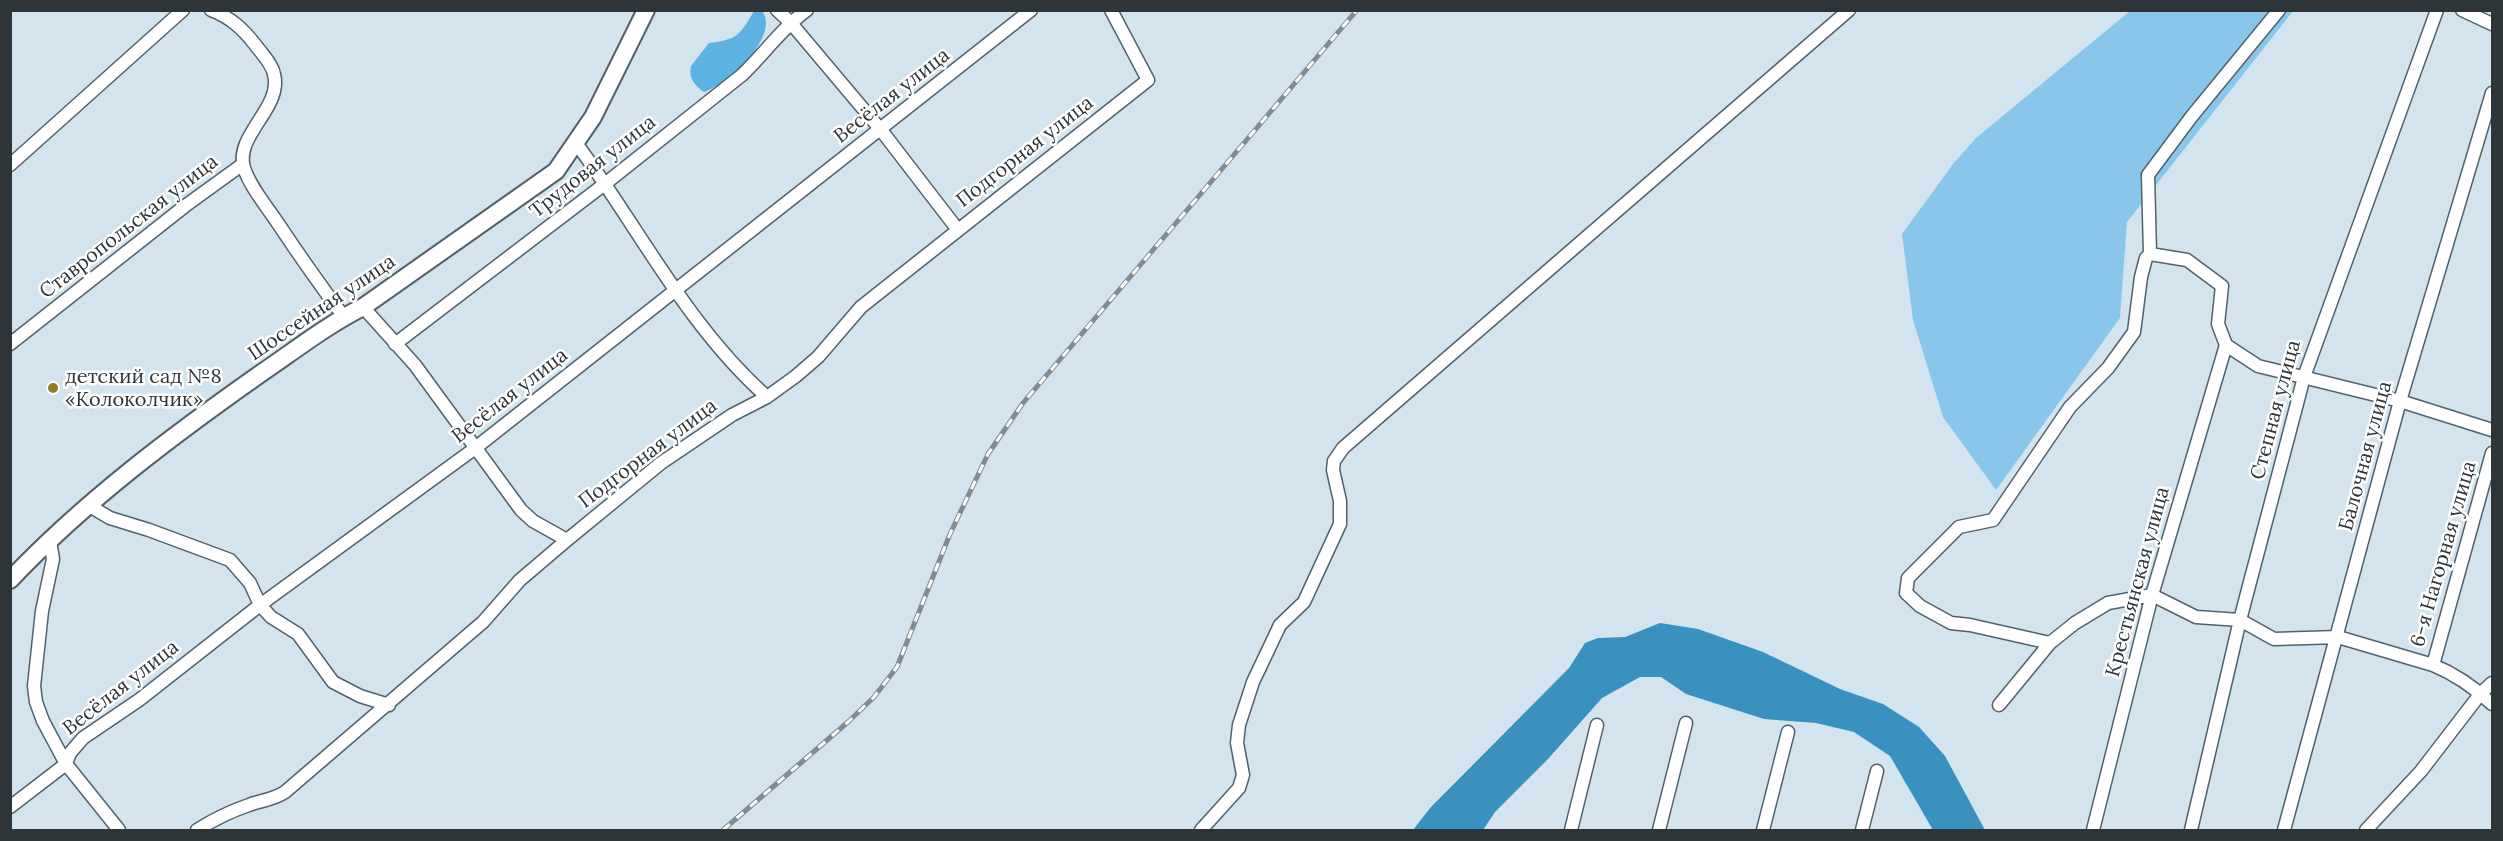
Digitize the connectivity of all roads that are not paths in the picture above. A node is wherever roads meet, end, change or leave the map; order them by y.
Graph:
1 (183, 10) edge
2 (212, 10) edge
3 (646, 10) edge
4 (777, 10) edge
5 (807, 10) edge
6 (1030, 10) edge
7 (1111, 10) edge
8 (1849, 10) edge
9 (2279, 10) edge
10 (2437, 10) edge
11 (2462, 10) edge
12 (790, 22) junction
13 (2493, 24) edge
14 (2493, 93) edge
15 (881, 130) junction
16 (576, 143) junction
17 (243, 164) junction
18 (10, 165) edge
19 (606, 183) junction
20 (958, 230) junction
21 (2150, 254) junction
22 (675, 292) junction
23 (363, 307) junction
24 (344, 316) junction
25 (10, 344) edge
26 (395, 344) junction
27 (2226, 345) junction
28 (2304, 377) junction
29 (767, 397) junction
30 (2400, 401) junction
31 (2493, 430) edge
32 (474, 450) junction
33 (2493, 453) edge
34 (88, 505) junction
35 (50, 540) junction
36 (567, 540) junction
37 (10, 580) edge
38 (2152, 595) junction
39 (260, 605) junction
40 (2240, 620) junction
41 (2338, 637) junction
42 (2050, 643) junction
43 (2433, 665) junction
44 (2493, 683) edge
45 (2481, 693) junction
46 (389, 705) junction
47 (1999, 705) dead end
48 (2493, 705) edge
49 (1686, 723) dead end
50 (1597, 725) dead end
51 (1788, 732) dead end
52 (66, 764) junction
53 (1877, 771) dead end
54 (10, 807) edge
55 (119, 831) edge
56 (197, 831) edge
57 (1202, 831) edge
58 (1571, 831) edge
59 (1659, 831) edge
60 (1763, 831) edge
61 (1862, 831) edge
62 (2093, 831) edge
63 (2191, 831) edge
64 (2284, 831) edge
65 (2366, 831) edge

1 - 18 street
2 - 17 street
3 - 16 main road, Шоссейная улица
4 - 12 street
5 - 12 street, Трудовая улица
6 - 15 street, Весёлая улица
7 - 20 street, Подгорная улица
8 - 57 street
9 - 21 street
10 - 28 street, Степная улица
11 - 13 street
12 - 15 street
12 - 19 street, Трудовая улица
14 - 30 street, Балочная улица
15 - 20 street
15 - 22 street, Весёлая улица
16 - 19 street
16 - 23 main road, Шоссейная улица
17 - 24 street
17 - 25 street, Ставропольская улица
19 - 22 street
19 - 26 street, Трудовая улица
20 - 29 street, Подгорная улица
21 - 27 street
21 - 42 street
22 - 29 street
22 - 32 street, Весёлая улица
23 - 24 main road, Шоссейная улица
23 - 26 street
24 - 34 main road, Шоссейная улица
26 - 32 street
27 - 28 street
27 - 38 street, Крестьянская улица
28 - 30 street
28 - 40 street, Степная улица
29 - 36 street, Подгорная улица
30 - 31 street
30 - 41 street, Балочная улица
32 - 36 street
32 - 39 street, Весёлая улица
33 - 43 street, 6-я Нагорная улица
34 - 35 main road, Шоссейная улица
34 - 39 street
35 - 37 main road, Шоссейная улица
35 - 52 street
36 - 46 street, Подгорная улица
38 - 40 street
38 - 42 street
38 - 62 street, Крестьянская улица
39 - 46 street
39 - 52 street, Весёлая улица
40 - 41 street
40 - 63 street, Степная улица
41 - 43 street
41 - 64 street, Балочная улица
42 - 47 street
43 - 45 street
44 - 45 street
45 - 48 street
45 - 65 street
46 - 56 street, Подгорная улица
49 - 59 street
50 - 58 street
51 - 60 street
52 - 54 street, Весёлая улица
52 - 55 street
53 - 61 street

